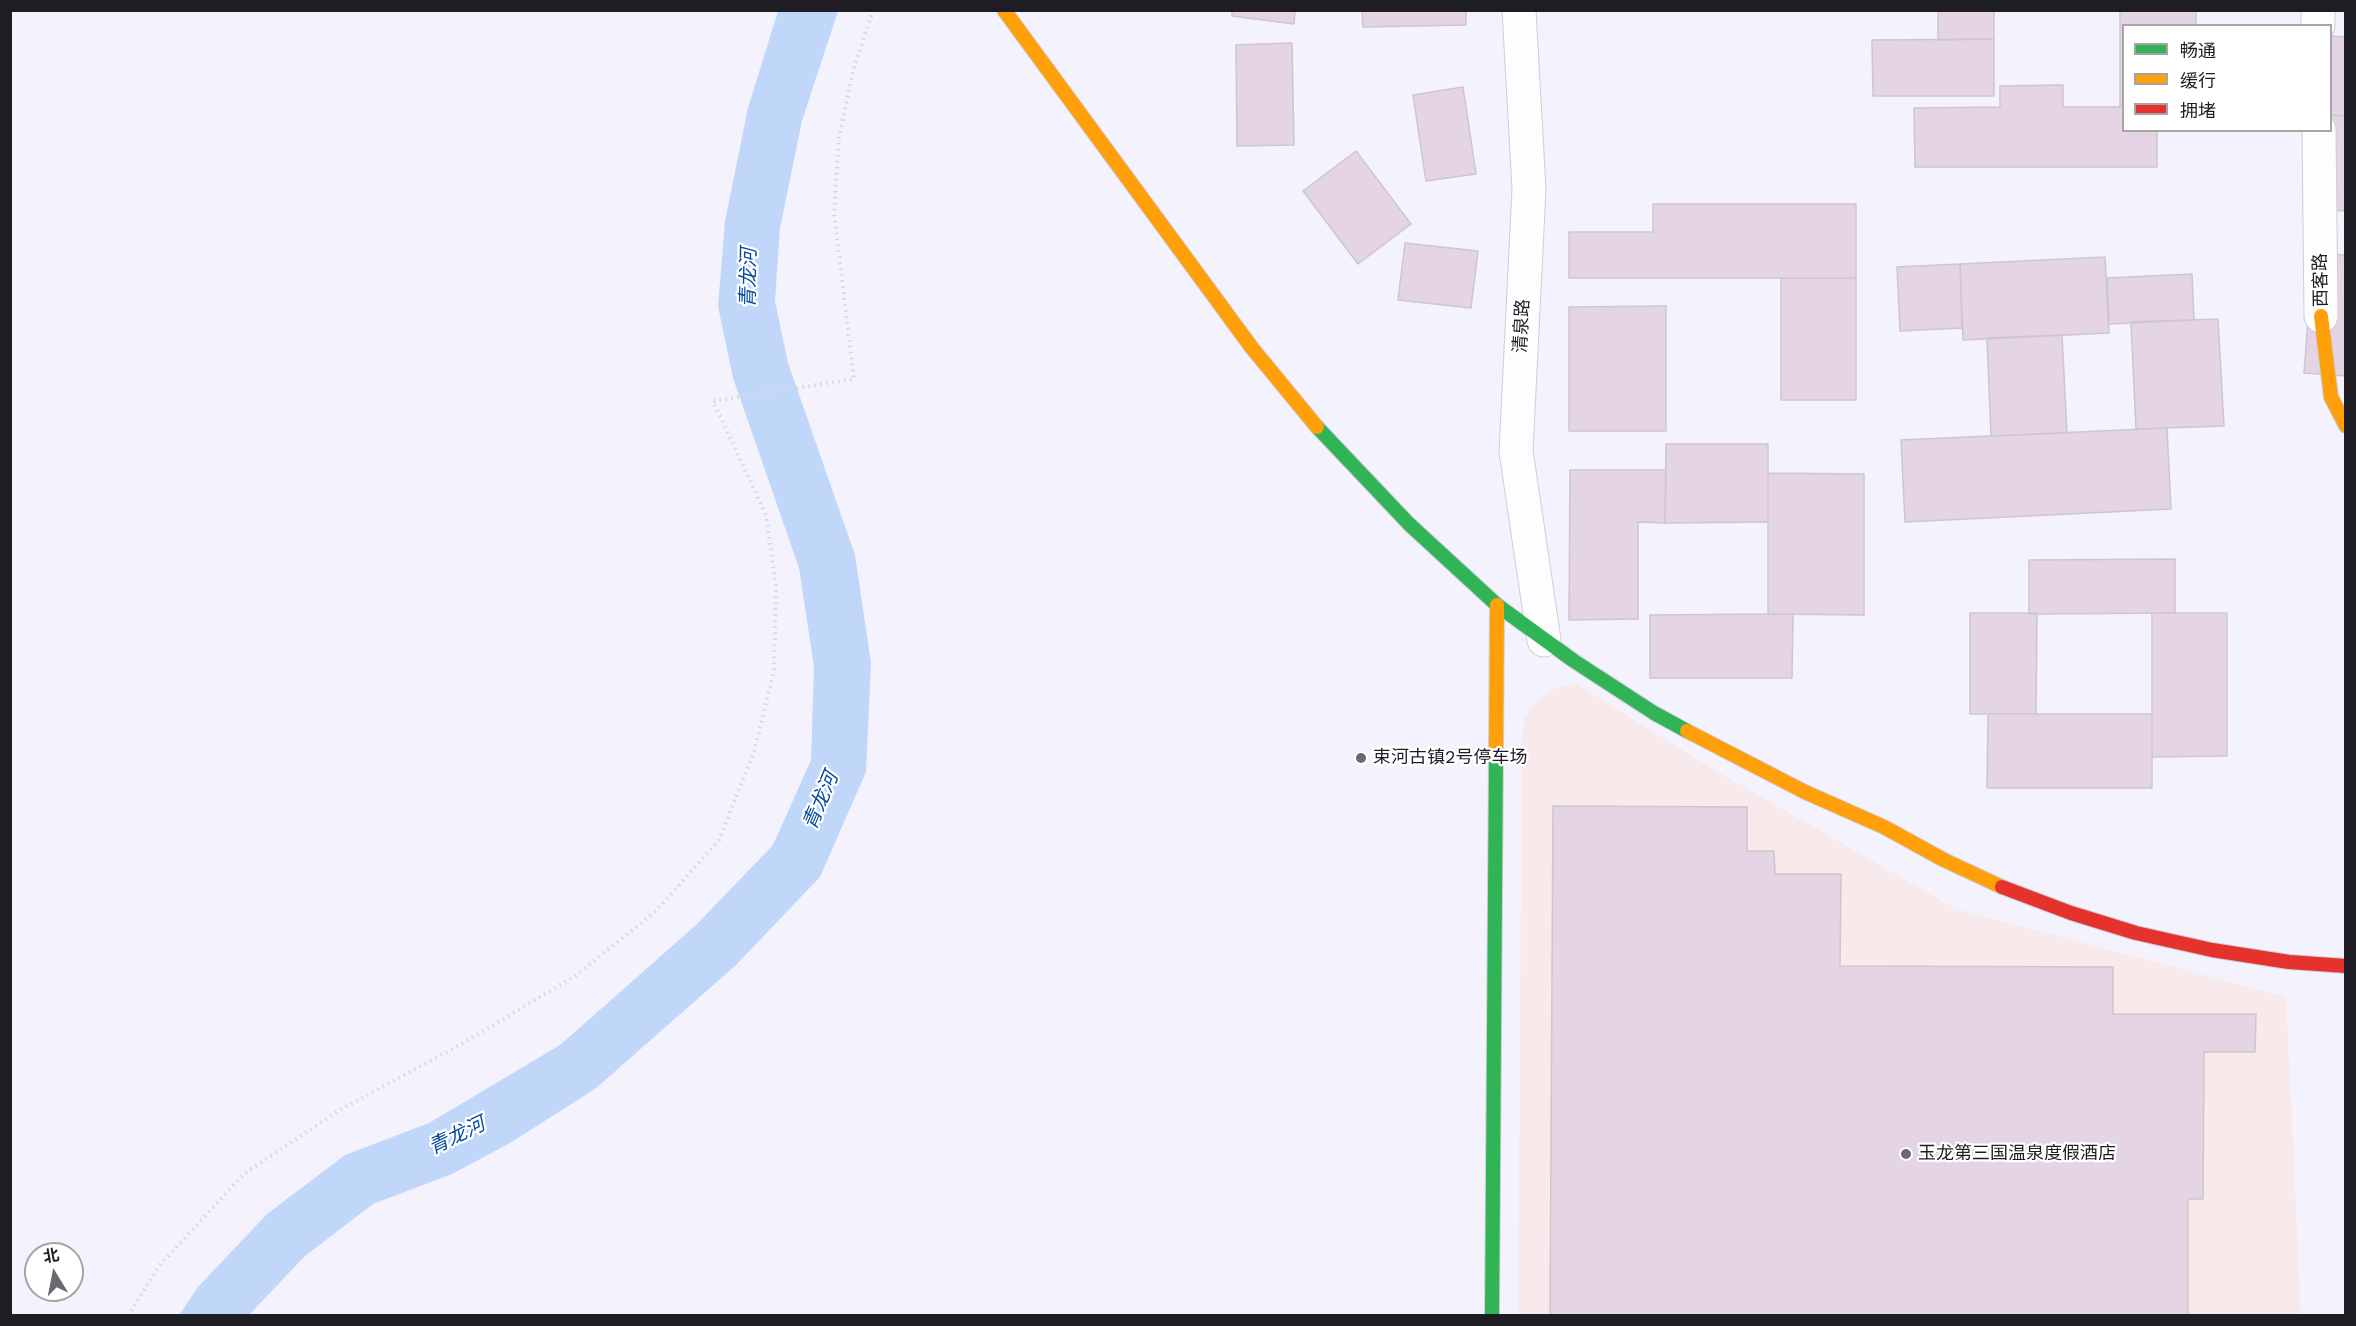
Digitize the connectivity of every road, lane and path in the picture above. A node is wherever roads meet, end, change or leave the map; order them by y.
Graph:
1 (873, 10) edge
2 (1004, 10) edge
3 (1519, 10) edge
4 (2319, 132) edge
5 (2321, 316) joint
6 (2346, 426) edge
7 (1497, 605) junction
8 (1544, 640) junction
9 (2346, 966) edge
10 (128, 1316) edge
11 (1492, 1316) edge

1 - 10 path
2 - 7 street
3 - 8 street, 清泉路
4 - 5 street, 西客路
5 - 6 street, 西客路
7 - 8 street
7 - 11 street
8 - 9 street

